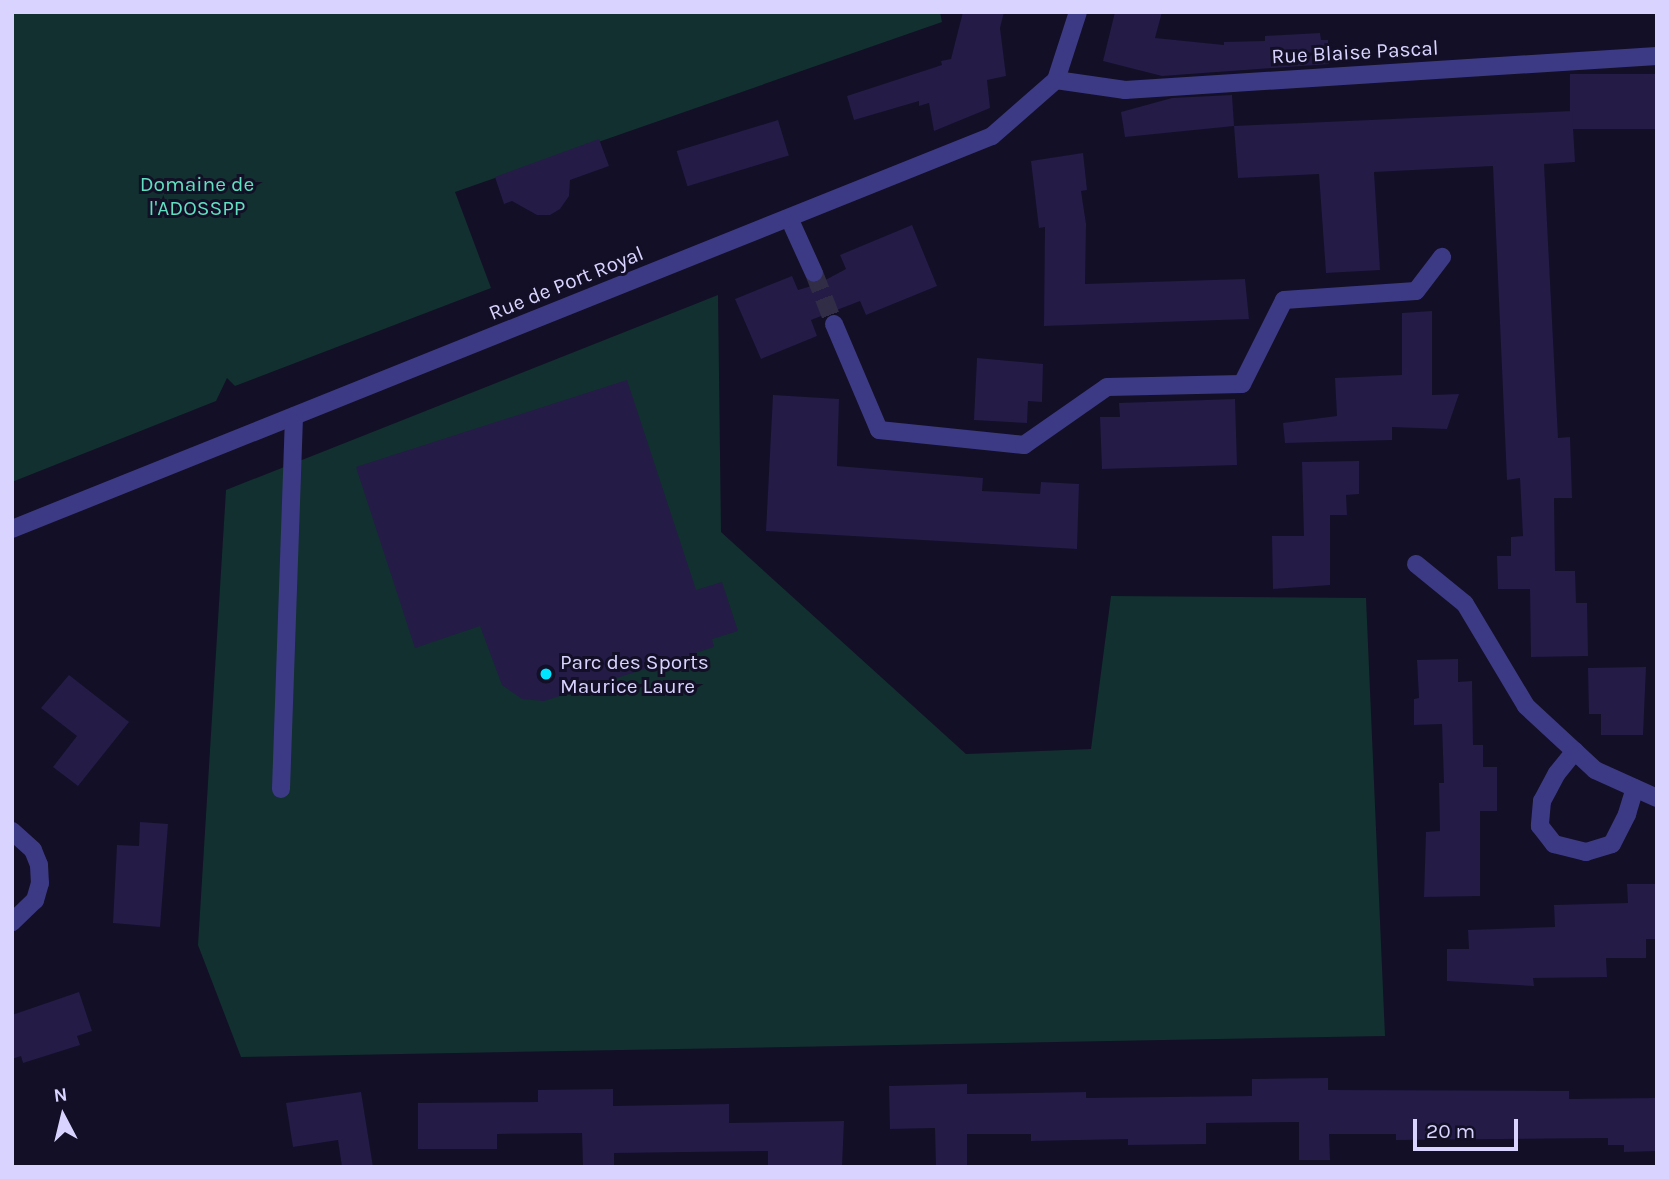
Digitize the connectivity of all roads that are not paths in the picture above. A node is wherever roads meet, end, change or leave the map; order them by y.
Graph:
1 (1078, 12) edge
2 (1657, 56) edge
3 (1056, 79) junction
4 (789, 218) junction
5 (1442, 257) dead end
6 (814, 273) tunnel mouth
7 (834, 324) tunnel mouth
8 (294, 416) junction
9 (12, 529) edge
10 (1416, 564) dead end
11 (1575, 751) junction
12 (1635, 788) junction
13 (281, 789) dead end
14 (1657, 798) edge
15 (12, 831) edge
16 (12, 922) edge

1 - 3 street
2 - 3 street, Rue Blaise Pascal
3 - 4 street, Rue de Port Royal
4 - 6 street
4 - 8 street, Rue de Port Royal
5 - 7 street
8 - 9 street, Rue de Port Royal
8 - 13 street
10 - 11 street
11 - 12 street
11 - 12 street
12 - 14 street
15 - 16 street

